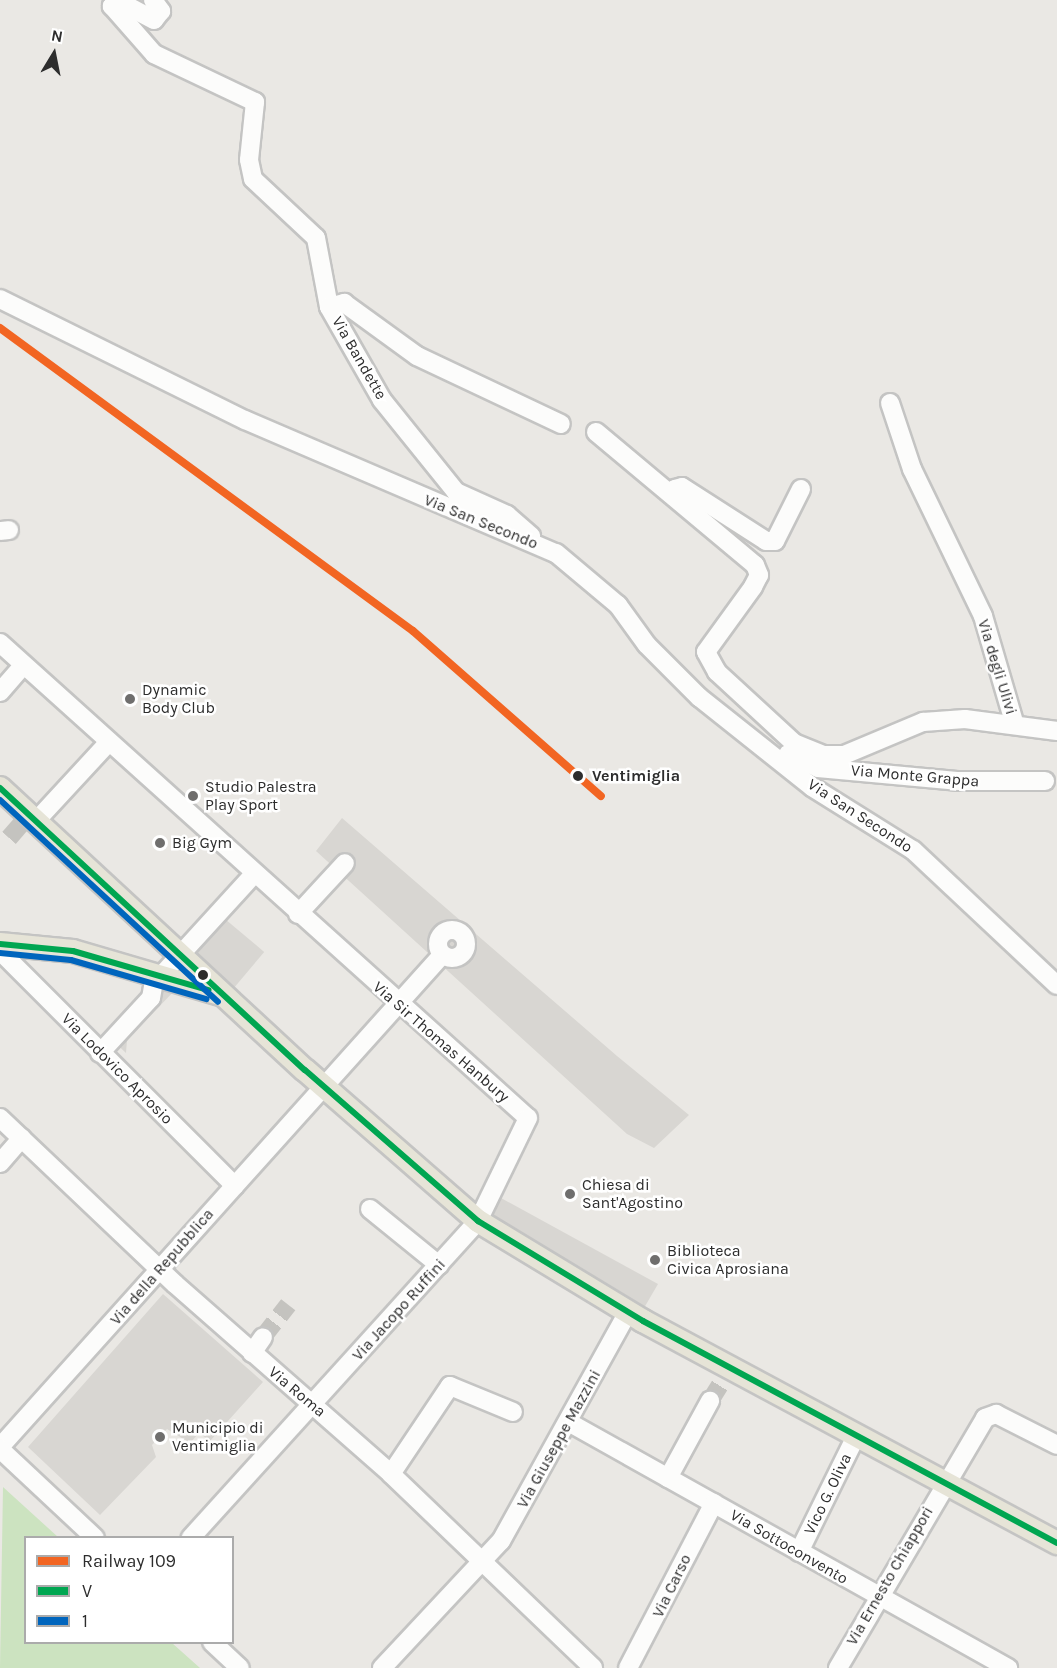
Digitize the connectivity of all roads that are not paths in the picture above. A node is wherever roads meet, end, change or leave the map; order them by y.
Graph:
1 (153, 0) edge
2 (0, 299) edge
3 (329, 307) junction
4 (890, 403) dead end
5 (561, 424) dead end
6 (596, 432) dead end
7 (801, 489) dead end
8 (676, 497) junction
9 (533, 539) junction
10 (0, 643) edge
11 (23, 666) junction
12 (0, 692) edge
13 (1014, 722) junction
14 (1057, 731) edge
15 (107, 744) junction
16 (788, 753) junction
17 (1045, 781) dead end
18 (0, 788) edge
19 (29, 820) junction
20 (345, 863) dead end
21 (254, 874) junction
22 (298, 914) junction
23 (0, 944) edge
24 (0, 951) edge
25 (442, 955) dead end
26 (182, 957) junction
27 (158, 976) junction
28 (1057, 985) edge
29 (224, 995) junction
30 (398, 1004) junction
31 (100, 1053) junction
32 (324, 1087) junction
33 (0, 1118) edge
34 (22, 1138) junction
35 (0, 1163) edge
36 (235, 1186) junction
37 (370, 1209) dead end
38 (478, 1221) junction
39 (439, 1265) junction
40 (160, 1270) junction
41 (628, 1312) junction
42 (263, 1337) tunnel mouth
43 (252, 1353) junction
44 (710, 1401) tunnel mouth
45 (315, 1402) junction
46 (513, 1412) dead end
47 (570, 1423) junction
48 (856, 1437) junction
49 (1057, 1446) edge
50 (0, 1448) edge
51 (391, 1474) junction
52 (668, 1478) junction
53 (942, 1484) junction
54 (714, 1503) junction
55 (93, 1536) edge
56 (193, 1536) edge
57 (1057, 1543) edge
58 (799, 1552) junction
59 (482, 1562) junction
60 (877, 1596) junction
61 (214, 1644) edge
62 (240, 1668) edge
63 (382, 1668) edge
64 (593, 1668) edge
65 (628, 1668) edge
66 (838, 1668) edge
67 (1008, 1668) edge

1 - 3 street, Via Bandette
2 - 9 street, Via San Secondo
3 - 5 street
3 - 9 street, Via Bandette
4 - 13 street, Via degli Ulivi
6 - 8 street
7 - 8 street
8 - 16 street
9 - 16 street, Via San Secondo
10 - 11 street
11 - 12 street
11 - 15 street
13 - 14 street
13 - 16 street, Via degli Ulivi
15 - 19 street
15 - 21 street, Via Sir Thomas Hanbury
16 - 17 street, Via Monte Grappa
16 - 28 street, Via San Secondo
18 - 19 main road
19 - 26 main road
20 - 22 street
21 - 22 street, Via Sir Thomas Hanbury
21 - 26 street
22 - 30 street, Via Sir Thomas Hanbury
23 - 27 main road
24 - 31 street, Via Lodovico Aprosio
25 - 30 street, Via della Repubblica
26 - 27 street
26 - 29 main road
27 - 29 main road
27 - 31 street
29 - 32 main road
30 - 32 street, Via della Repubblica
30 - 38 street, Via Sir Thomas Hanbury
31 - 36 street, Via Lodovico Aprosio
32 - 36 street, Via della Repubblica
32 - 38 main road
33 - 34 street, Via Roma
34 - 35 street
34 - 40 street, Via Roma
36 - 40 street, Via della Repubblica
37 - 39 street
38 - 39 street, Via Jacopo Ruffini
38 - 41 main road
39 - 45 street, Via Jacopo Ruffini
40 - 43 street, Via Roma
40 - 50 street, Via della Repubblica
41 - 47 street, Via Giuseppe Mazzini
41 - 48 main road
42 - 43 street
43 - 45 street, Via Roma
44 - 52 street
45 - 51 street, Via Roma
45 - 56 street, Via Jacopo Ruffini
46 - 51 street
47 - 52 street, Via Sottoconvento
47 - 59 street, Via Giuseppe Mazzini
48 - 53 main road
48 - 58 street, Vico G. Oliva
49 - 53 street, Via Ernesto Chiappori
50 - 55 street
51 - 59 street, Via Roma
52 - 54 street, Via Sottoconvento
53 - 57 main road
53 - 60 street, Via Ernesto Chiappori
54 - 58 street, Via Sottoconvento
54 - 65 street, Via Carso
58 - 60 street, Via Sottoconvento
59 - 63 street, Via Giuseppe Mazzini
59 - 64 street, Via Roma
60 - 66 street, Via Ernesto Chiappori
60 - 67 street, Via Sottoconvento
61 - 62 street

